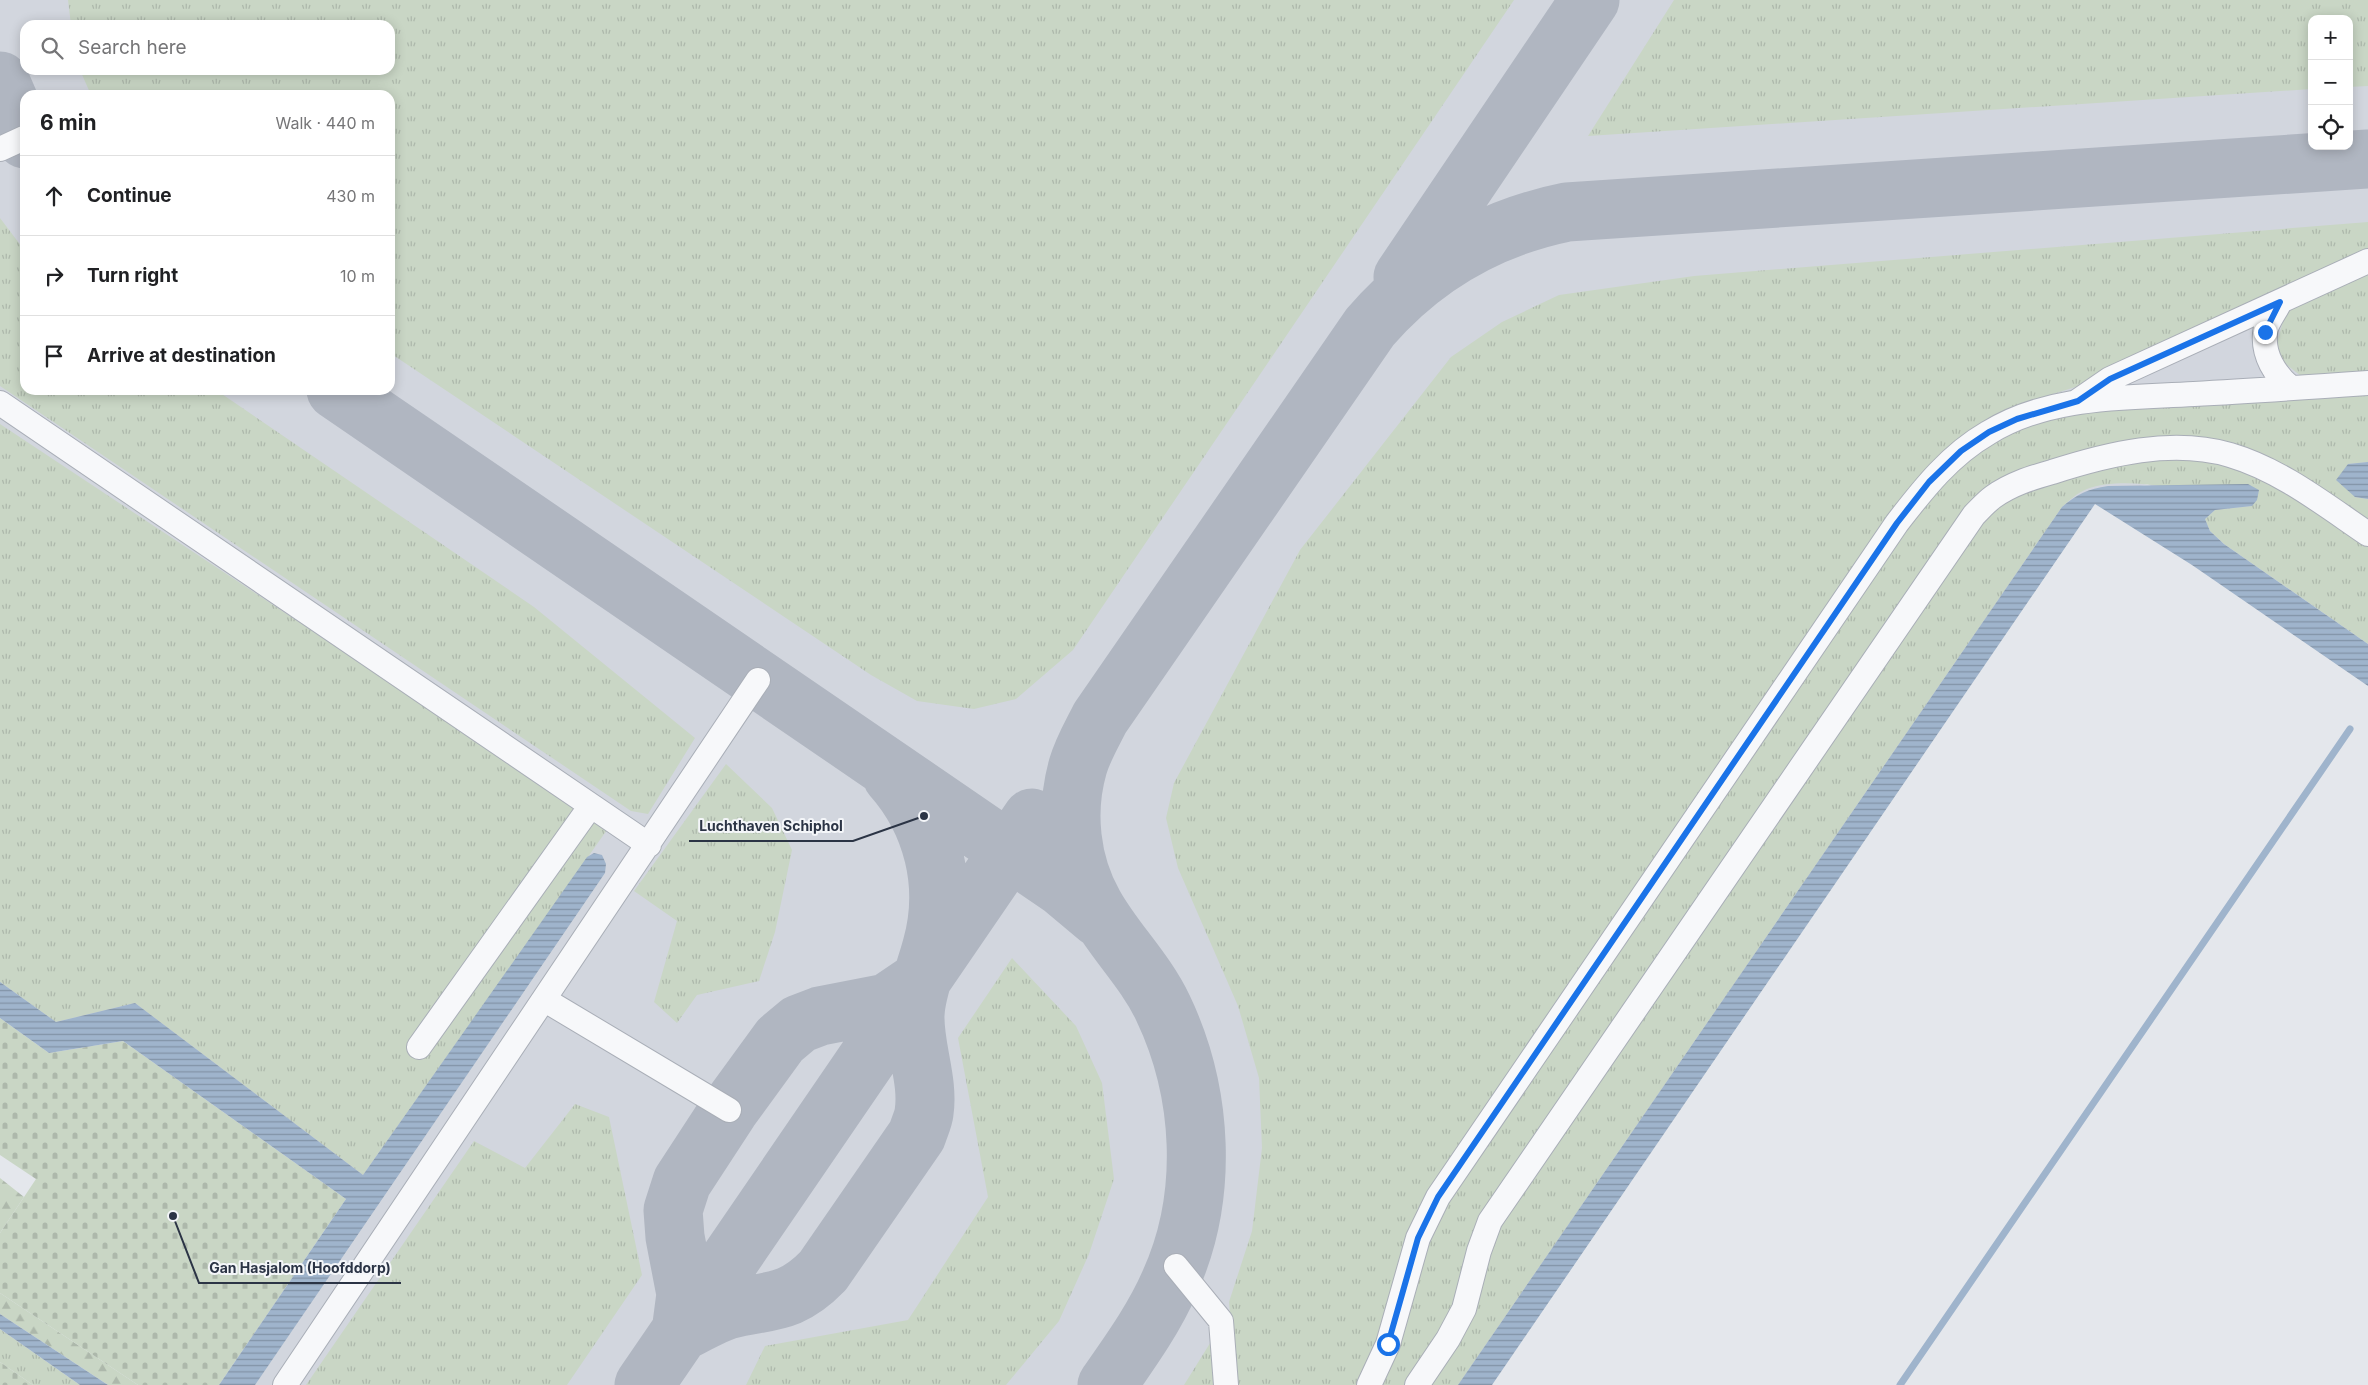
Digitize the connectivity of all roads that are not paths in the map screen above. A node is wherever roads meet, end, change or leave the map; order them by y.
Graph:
1 (20, 140) edge
2 (0, 149) edge
3 (2368, 261) edge
4 (2280, 302) junction
5 (2368, 383) edge
6 (2291, 388) junction
7 (2078, 401) junction
8 (0, 403) edge
9 (2368, 534) edge
10 (758, 680) dead end
11 (590, 807) junction
12 (649, 845) junction
13 (545, 1000) junction
14 (419, 1047) dead end
15 (729, 1110) dead end
16 (1176, 1266) dead end
17 (285, 1385) edge
18 (1226, 1385) edge
19 (1369, 1385) edge
20 (1416, 1385) edge

1 - 2 lane
3 - 4 lane
4 - 6 lane
4 - 7 lane
5 - 6 lane
6 - 7 lane
7 - 19 lane
8 - 11 lane
9 - 20 lane
10 - 12 lane
11 - 12 lane
11 - 14 lane
12 - 13 lane
13 - 15 lane
13 - 17 lane
16 - 18 lane

